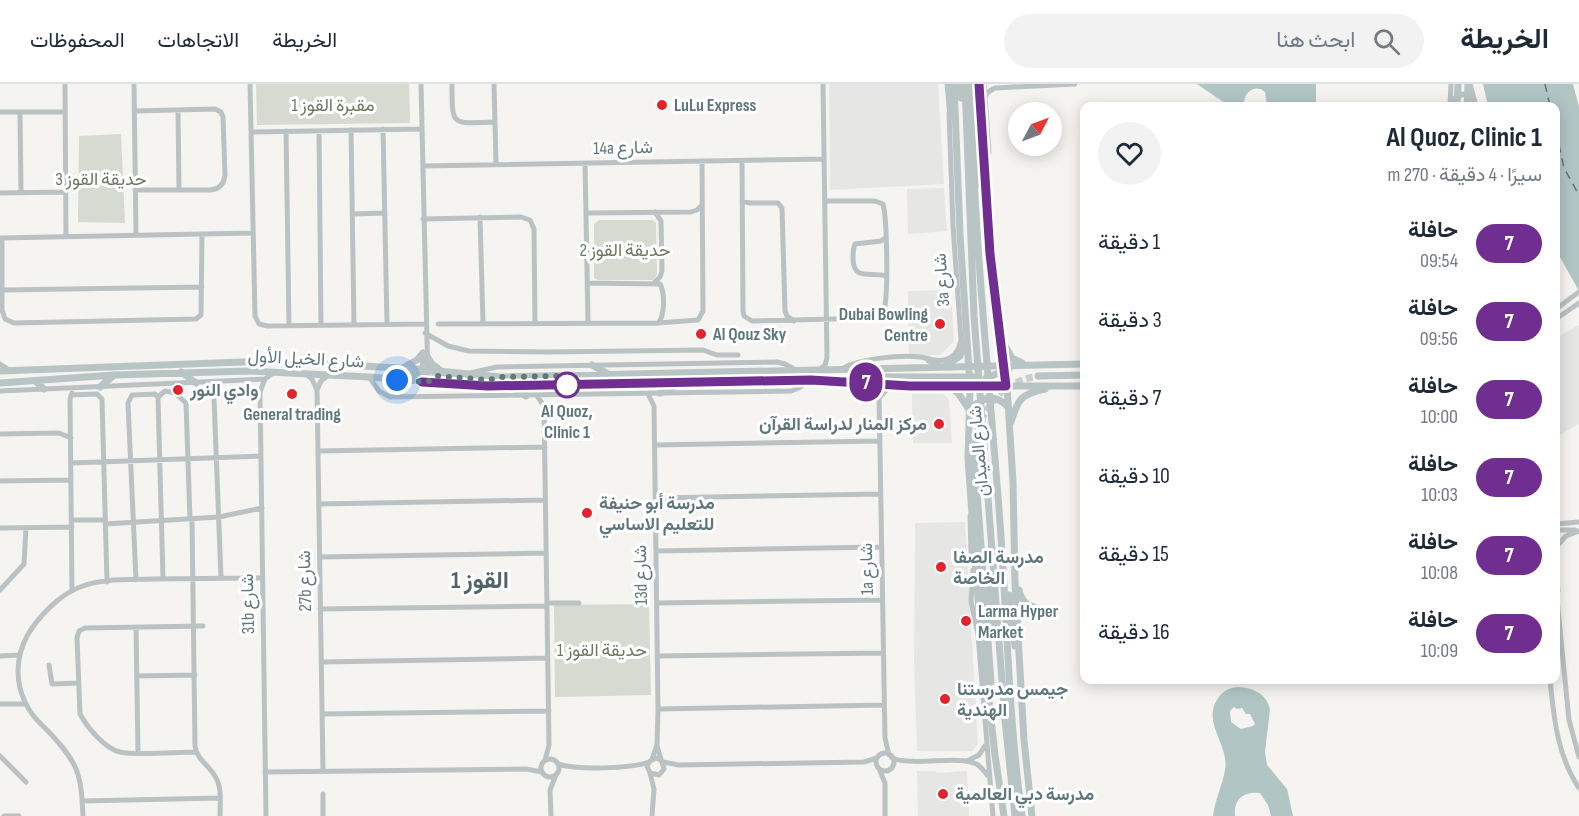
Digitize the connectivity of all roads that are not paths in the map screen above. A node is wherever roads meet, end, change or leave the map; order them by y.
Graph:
1 (65, 84) edge
2 (134, 84) edge
3 (250, 84) edge
4 (421, 84) edge
5 (452, 84) edge
6 (494, 84) edge
7 (823, 84) edge
8 (948, 84) edge
9 (954, 84) edge
10 (960, 84) edge
11 (965, 84) edge
12 (971, 84) edge
13 (979, 84) edge
14 (985, 84) edge
15 (1020, 84) edge
16 (1075, 84) edge
17 (1451, 84) edge
18 (1458, 84) edge
19 (1469, 84) edge
20 (1009, 87) junction
21 (995, 88) junction
22 (984, 98) junction
23 (1452, 102) edge
24 (1452, 102) edge
25 (1453, 102) edge
26 (1467, 102) edge
27 (1474, 102) edge
28 (1475, 102) edge
29 (178, 110) junction
30 (134, 111) junction
31 (0, 112) edge
32 (20, 112) junction
33 (65, 112) junction
34 (495, 122) junction
35 (383, 129) junction
36 (422, 129) junction
37 (982, 129) junction
38 (351, 130) junction
39 (286, 131) junction
40 (319, 131) junction
41 (251, 132) junction
42 (966, 142) junction
43 (956, 146) junction
44 (824, 159) junction
45 (702, 161) junction
46 (742, 161) junction
47 (985, 161) junction
48 (585, 163) junction
49 (496, 164) junction
50 (423, 166) junction
51 (975, 187) junction
52 (135, 190) junction
53 (179, 190) junction
54 (66, 192) junction
55 (0, 193) edge
56 (21, 193) junction
57 (742, 201) junction
58 (825, 201) junction
59 (702, 206) junction
60 (385, 213) junction
61 (586, 213) junction
62 (655, 213) junction
63 (352, 214) junction
64 (480, 218) junction
65 (423, 219) junction
66 (953, 226) junction
67 (253, 233) junction
68 (202, 234) junction
69 (960, 234) junction
70 (136, 235) junction
71 (66, 237) junction
72 (1, 238) edge
73 (885, 238) junction
74 (886, 276) junction
75 (587, 283) junction
76 (654, 283) junction
77 (201, 287) junction
78 (2, 290) junction
79 (1579, 292) edge
80 (1579, 303) edge
81 (1560, 306) edge
82 (1560, 317) edge
83 (827, 319) junction
84 (794, 321) junction
85 (588, 322) junction
86 (483, 323) junction
87 (535, 323) junction
88 (657, 323) junction
89 (387, 324) junction
90 (425, 324) junction
91 (438, 324) dead end
92 (966, 324) junction
93 (321, 325) junction
94 (354, 325) junction
95 (289, 326) junction
96 (425, 333) junction
97 (1001, 337) junction
98 (425, 355) junction
99 (738, 355) dead end
100 (827, 358) junction
101 (929, 360) junction
102 (0, 364) edge
103 (1080, 364) edge
104 (592, 365) junction
105 (1027, 365) junction
106 (969, 366) junction
107 (979, 366) junction
108 (942, 367) junction
109 (1005, 367) junction
110 (401, 368) junction
111 (9, 370) junction
112 (819, 370) junction
113 (839, 370) junction
114 (0, 371) edge
115 (443, 371) junction
116 (798, 371) junction
117 (181, 372) junction
118 (275, 372) junction
119 (470, 373) junction
120 (306, 374) junction
121 (114, 375) junction
122 (329, 375) junction
123 (610, 375) junction
124 (987, 375) junction
125 (1080, 375) edge
126 (424, 376) junction
127 (1038, 376) tunnel mouth
128 (369, 377) junction
129 (500, 377) junction
130 (970, 377) junction
131 (265, 379) junction
132 (811, 380) junction
133 (35, 381) junction
134 (252, 381) junction
135 (0, 382) edge
136 (859, 382) junction
137 (196, 383) junction
138 (683, 383) junction
139 (892, 384) junction
140 (510, 386) junction
141 (948, 386) junction
142 (970, 386) junction
143 (998, 386) junction
144 (1006, 386) junction
145 (1056, 386) junction
146 (1080, 386) edge
147 (78, 387) junction
148 (100, 387) junction
149 (44, 389) junction
150 (59, 389) junction
151 (317, 390) junction
152 (0, 391) edge
153 (260, 392) junction
154 (660, 393) junction
155 (648, 394) junction
156 (536, 395) junction
157 (551, 395) junction
158 (526, 396) junction
159 (71, 397) junction
160 (158, 397) junction
161 (214, 398) dead end
162 (879, 398) junction
163 (544, 406) junction
164 (654, 406) junction
165 (1008, 407) junction
166 (969, 411) junction
167 (979, 425) tunnel mouth
168 (70, 426) junction
169 (1009, 427) junction
170 (59, 433) junction
171 (0, 434) edge
172 (71, 438) junction
173 (880, 441) junction
174 (655, 445) junction
175 (545, 447) junction
176 (318, 451) junction
177 (261, 456) junction
178 (216, 458) junction
179 (188, 459) junction
180 (160, 460) junction
181 (131, 461) junction
182 (103, 462) junction
183 (71, 463) junction
184 (71, 480) junction
185 (0, 481) edge
186 (880, 494) junction
187 (656, 498) junction
188 (545, 500) junction
189 (319, 504) junction
190 (262, 508) junction
191 (972, 509) junction
192 (219, 517) junction
193 (191, 519) junction
194 (162, 521) junction
195 (105, 522) junction
196 (133, 522) junction
197 (1579, 522) edge
198 (72, 523) junction
199 (1560, 523) edge
200 (0, 528) edge
201 (26, 528) junction
202 (1560, 530) edge
203 (1579, 531) edge
204 (1560, 543) edge
205 (881, 547) junction
206 (656, 550) junction
207 (992, 552) junction
208 (546, 553) junction
209 (320, 557) junction
210 (72, 570) junction
211 (1004, 572) junction
212 (221, 578) junction
213 (263, 578) junction
214 (163, 579) junction
215 (193, 579) junction
216 (136, 580) junction
217 (107, 582) junction
218 (1015, 583) junction
219 (80, 587) junction
220 (0, 590) edge
221 (72, 591) junction
222 (882, 600) junction
223 (579, 603) dead end
224 (657, 603) junction
225 (547, 604) junction
226 (1036, 608) dead end
227 (320, 609) junction
228 (1560, 623) edge
229 (194, 626) junction
230 (203, 626) dead end
231 (136, 627) junction
232 (1560, 634) edge
233 (1562, 640) junction
234 (989, 649) junction
235 (883, 653) junction
236 (1020, 653) junction
237 (658, 656) junction
238 (0, 657) edge
239 (19, 657) junction
240 (548, 658) junction
241 (321, 662) junction
242 (49, 665) dead end
243 (137, 675) junction
244 (195, 675) junction
245 (78, 683) junction
246 (1551, 684) edge
247 (987, 689) junction
248 (24, 701) junction
249 (2, 704) edge
250 (884, 705) junction
251 (658, 709) junction
252 (549, 711) junction
253 (322, 714) junction
254 (885, 738) junction
255 (549, 745) junction
256 (657, 745) junction
257 (986, 745) junction
258 (138, 752) junction
259 (196, 752) junction
260 (0, 756) edge
261 (879, 757) junction
262 (890, 757) junction
263 (1579, 757) edge
264 (544, 761) junction
265 (650, 761) junction
266 (662, 761) junction
267 (965, 761) junction
268 (556, 762) junction
269 (864, 762) junction
270 (908, 762) junction
271 (679, 765) junction
272 (634, 766) junction
273 (572, 767) junction
274 (878, 768) junction
275 (891, 768) junction
276 (526, 769) junction
277 (323, 771) junction
278 (265, 772) junction
279 (649, 772) junction
280 (543, 773) junction
281 (662, 773) junction
282 (556, 774) junction
283 (988, 778) junction
284 (26, 782) dead end
285 (885, 783) junction
286 (1579, 788) edge
287 (654, 789) junction
288 (550, 790) junction
289 (322, 794) dead end
290 (219, 798) junction
291 (82, 801) junction
292 (4, 816) edge
293 (19, 816) edge
294 (83, 816) edge
295 (220, 816) edge
296 (266, 816) edge
297 (323, 816) edge
298 (550, 816) edge
299 (652, 816) edge
300 (885, 816) edge
301 (993, 816) edge
302 (1004, 816) edge
303 (1015, 816) edge
304 (1022, 816) edge
305 (1032, 816) edge

1 - 33 street
2 - 30 street
3 - 41 street
4 - 36 street
5 - 34 street
6 - 34 street
7 - 44 street
8 - 43 main road
8 - 66 street, 3a شارع
9 - 43 main road
10 - 42 main road
11 - 42 main road, شارع الميدان
12 - 51 main road, شارع الميدان
13 - 37 main road
14 - 21 street
14 - 22 street
15 - 20 street
16 - 20 street
17 - 23 street
18 - 25 main road
19 - 26 main road
19 - 28 street
20 - 21 street
21 - 22 street
22 - 47 street
24 - 27 street
29 - 30 street
29 - 53 street
29 - 53 street
30 - 52 street
31 - 32 street
32 - 33 street
32 - 56 street
33 - 54 street
34 - 49 street
35 - 36 street
35 - 38 street
35 - 60 street
36 - 50 street
37 - 47 main road
37 - 51 main road
38 - 40 street
38 - 63 street
39 - 40 street
39 - 41 street
39 - 95 street
40 - 93 street
41 - 67 street
42 - 207 main road, شارع الميدان
43 - 69 main road
44 - 46 street, 14a شارع
44 - 58 street
45 - 46 street, 14a شارع
45 - 48 street, 14a شارع
45 - 59 street
46 - 57 street
47 - 97 main road
48 - 49 street, 14a شارع
48 - 61 street
49 - 50 street, 14a شارع
50 - 65 street
51 - 211 main road, شارع الميدان
52 - 53 street
52 - 70 street
54 - 56 street
54 - 71 street
55 - 56 street
57 - 84 street
57 - 84 street
58 - 73 street
58 - 83 street
59 - 62 street
59 - 88 street
60 - 63 street
60 - 89 street
61 - 62 street
61 - 75 street
62 - 76 street
63 - 94 street
64 - 65 street
64 - 86 street
64 - 87 street
65 - 90 street
66 - 69 main road
66 - 101 street, 3a شارع
67 - 68 street
67 - 95 street
68 - 70 street
68 - 77 street
69 - 92 main road
70 - 71 street
71 - 72 street
72 - 78 street
73 - 74 street
73 - 74 street
74 - 83 street
75 - 76 street
75 - 85 street
76 - 88 street
77 - 78 street
77 - 78 street
79 - 81 street
80 - 82 street
83 - 84 street
83 - 100 street
85 - 87 street
85 - 88 street
86 - 87 street
86 - 91 street
89 - 90 street
89 - 94 street
90 - 96 street
92 - 106 main road
92 - 107 main road
92 - 108 main road
93 - 94 street
93 - 95 street
96 - 98 street
96 - 99 street
97 - 105 main road
97 - 109 main road
98 - 110 main road
98 - 115 main road
98 - 126 street
100 - 112 street
100 - 113 street
101 - 108 main road
101 - 113 street, 3a شارع
102 - 111 street
103 - 105 main road, شارع الخيل الأول
104 - 116 street
104 - 119 street
104 - 123 main road
105 - 109 main road, شارع الخيل الأول
106 - 107 main road, شارع الخيل الأول
106 - 108 main road, شارع الخيل الأول
106 - 124 main road
106 - 130 main road
107 - 109 main road, شارع الخيل الأول
107 - 124 main road
108 - 113 main road, شارع الخيل الأول
109 - 124 main road
109 - 144 main road
110 - 111 main road, شارع الخيل الأول
110 - 126 main road, شارع الخيل الأول
111 - 114 main road, شارع الخيل الأول
112 - 113 main road, شارع الخيل الأول
112 - 116 main road, شارع الخيل الأول
115 - 119 main road, شارع الخيل الأول
115 - 126 main road, شارع الخيل الأول
116 - 123 main road, شارع الخيل الأول
117 - 118 main road, شارع الخيل الأول
117 - 121 main road, شارع الخيل الأول
117 - 137 main road
118 - 120 main road, شارع الخيل الأول
118 - 131 street
119 - 129 main road, شارع الخيل الأول
120 - 122 main road, شارع الخيل الأول
120 - 151 street
121 - 133 main road, شارع الخيل الأول
121 - 148 main road
122 - 128 main road, شارع الخيل الأول
122 - 151 street
123 - 129 main road, شارع الخيل الأول
124 - 130 main road
124 - 142 main road
124 - 143 main road
124 - 144 main road
125 - 127 main road
126 - 128 main road, شارع الخيل الأول
126 - 129 main road
126 - 140 main road, شارع الخيل الأول
128 - 158 street
130 - 136 main road
130 - 142 main road
131 - 134 street
131 - 153 street, 31b شارع
132 - 136 main road, شارع الخيل الأول
132 - 138 main road, شارع الخيل الأول
132 - 154 street
133 - 135 main road, شارع الخيل الأول
133 - 149 main road
134 - 137 street
134 - 153 street
136 - 139 main road, شارع الخيل الأول
136 - 162 street
137 - 148 street
138 - 140 main road, شارع الخيل الأول
138 - 154 main road
139 - 141 main road, شارع الخيل الأول
139 - 162 street
140 - 158 main road
141 - 142 main road, شارع الخيل الأول
141 - 166 main road
142 - 143 main road, شارع الخيل الأول
142 - 166 main road
143 - 144 main road, شارع الخيل الأول
143 - 165 main road
144 - 145 main road, شارع الخيل الأول
144 - 165 main road
145 - 146 main road, شارع الخيل الأول
145 - 169 main road
147 - 148 street
147 - 150 street
147 - 159 street
149 - 150 street
149 - 152 street
150 - 159 street
151 - 176 street, 27b شارع
153 - 177 street, 31b شارع
154 - 155 street
154 - 164 street, 13d شارع
155 - 157 street
155 - 164 street, 13d شارع
156 - 157 street
156 - 158 street
156 - 163 street
157 - 163 street
159 - 168 street
159 - 182 street
160 - 179 street
160 - 180 street
160 - 181 street
161 - 178 street
162 - 173 street, 1a شارع
163 - 175 street
164 - 174 street, 13d شارع
165 - 166 main road
165 - 169 main road
166 - 191 main road
167 - 234 main road
168 - 170 street
168 - 172 street
169 - 218 main road
170 - 171 street
170 - 172 street
172 - 183 street
173 - 174 street
173 - 186 street, 1a شارع
174 - 187 street, 13d شارع
175 - 176 street
175 - 188 street
176 - 189 street, 27b شارع
177 - 178 street
177 - 190 street, 31b شارع
178 - 179 street
178 - 192 street
179 - 180 street
179 - 193 street
180 - 181 street
180 - 194 street
181 - 182 street
181 - 196 street
182 - 183 street
182 - 195 street
183 - 184 street
184 - 185 street
184 - 198 street
186 - 187 street
186 - 205 street, 1a شارع
187 - 206 street, 13d شارع
188 - 189 street
188 - 208 street
189 - 209 street, 27b شارع
190 - 192 street
190 - 213 street, 31b شارع
191 - 247 main road
191 - 257 street, شارع الميدان
192 - 193 street
192 - 212 street
193 - 194 street
193 - 215 street
194 - 196 street
194 - 214 street
195 - 196 street
195 - 198 street
195 - 217 street
196 - 216 street
197 - 199 street
198 - 201 street
198 - 210 street
200 - 201 street
201 - 220 street
202 - 203 street
203 - 204 street
205 - 206 street
205 - 222 street, 1a شارع
206 - 224 street, 13d شارع
207 - 234 main road
207 - 303 main road, شارع الميدان
208 - 209 street
208 - 225 street
209 - 227 street, 27b شارع
210 - 219 street
210 - 221 street
211 - 236 main road
211 - 304 main road, شارع الميدان
212 - 213 street
212 - 215 street
213 - 278 street, 31b شارع
214 - 215 street
214 - 216 street
215 - 229 street
216 - 217 street
217 - 219 street
218 - 226 main road
218 - 236 main road
219 - 221 street
221 - 239 street
222 - 224 street
222 - 235 street, 1a شارع
223 - 225 street
224 - 237 street, 13d شارع
225 - 227 street
225 - 240 street
227 - 241 street, 27b شارع
228 - 233 street
229 - 230 street
229 - 231 street
229 - 244 street
231 - 243 street
231 - 245 street
232 - 233 street
233 - 263 street
234 - 247 main road
235 - 237 street
235 - 250 street, 1a شارع
236 - 305 main road
237 - 251 street, 13d شارع
238 - 239 street
239 - 248 street
240 - 241 street
240 - 252 street
241 - 253 street, 27b شارع
242 - 245 street
243 - 244 street
243 - 258 street
244 - 259 street
245 - 258 street
246 - 286 street
247 - 302 main road
248 - 249 street
248 - 291 street
250 - 251 street
250 - 254 street, 1a شارع
251 - 256 street, 13d شارع
252 - 253 street
252 - 255 street
253 - 277 street, 27b شارع
254 - 261 street, 1a شارع
254 - 262 street, 1a شارع
255 - 264 street
255 - 268 street
256 - 265 street, 13d شارع
256 - 266 street, 13d شارع
257 - 267 street
257 - 283 street, شارع الميدان
258 - 259 street
259 - 290 street
260 - 284 street
261 - 262 street
261 - 269 street
261 - 274 street, 1a شارع
262 - 270 street
262 - 275 street, 1a شارع
264 - 268 street
264 - 276 street
264 - 280 street
265 - 266 street
265 - 272 street
265 - 279 street
266 - 271 street
266 - 281 street
267 - 270 street
267 - 283 street
268 - 273 street
268 - 282 street
269 - 271 street
269 - 274 street
270 - 275 street
271 - 281 street
272 - 273 street
272 - 279 street
273 - 282 street
274 - 275 street
274 - 285 street
275 - 285 street
276 - 277 street
276 - 280 street
277 - 278 street
278 - 296 street, 31b شارع
279 - 281 street
279 - 287 street
280 - 282 street
280 - 288 street
281 - 287 street
282 - 288 street
283 - 301 street, شارع الميدان
285 - 300 street
287 - 299 street
288 - 298 street
289 - 297 street
290 - 291 street
290 - 295 street
291 - 294 street
292 - 293 street

